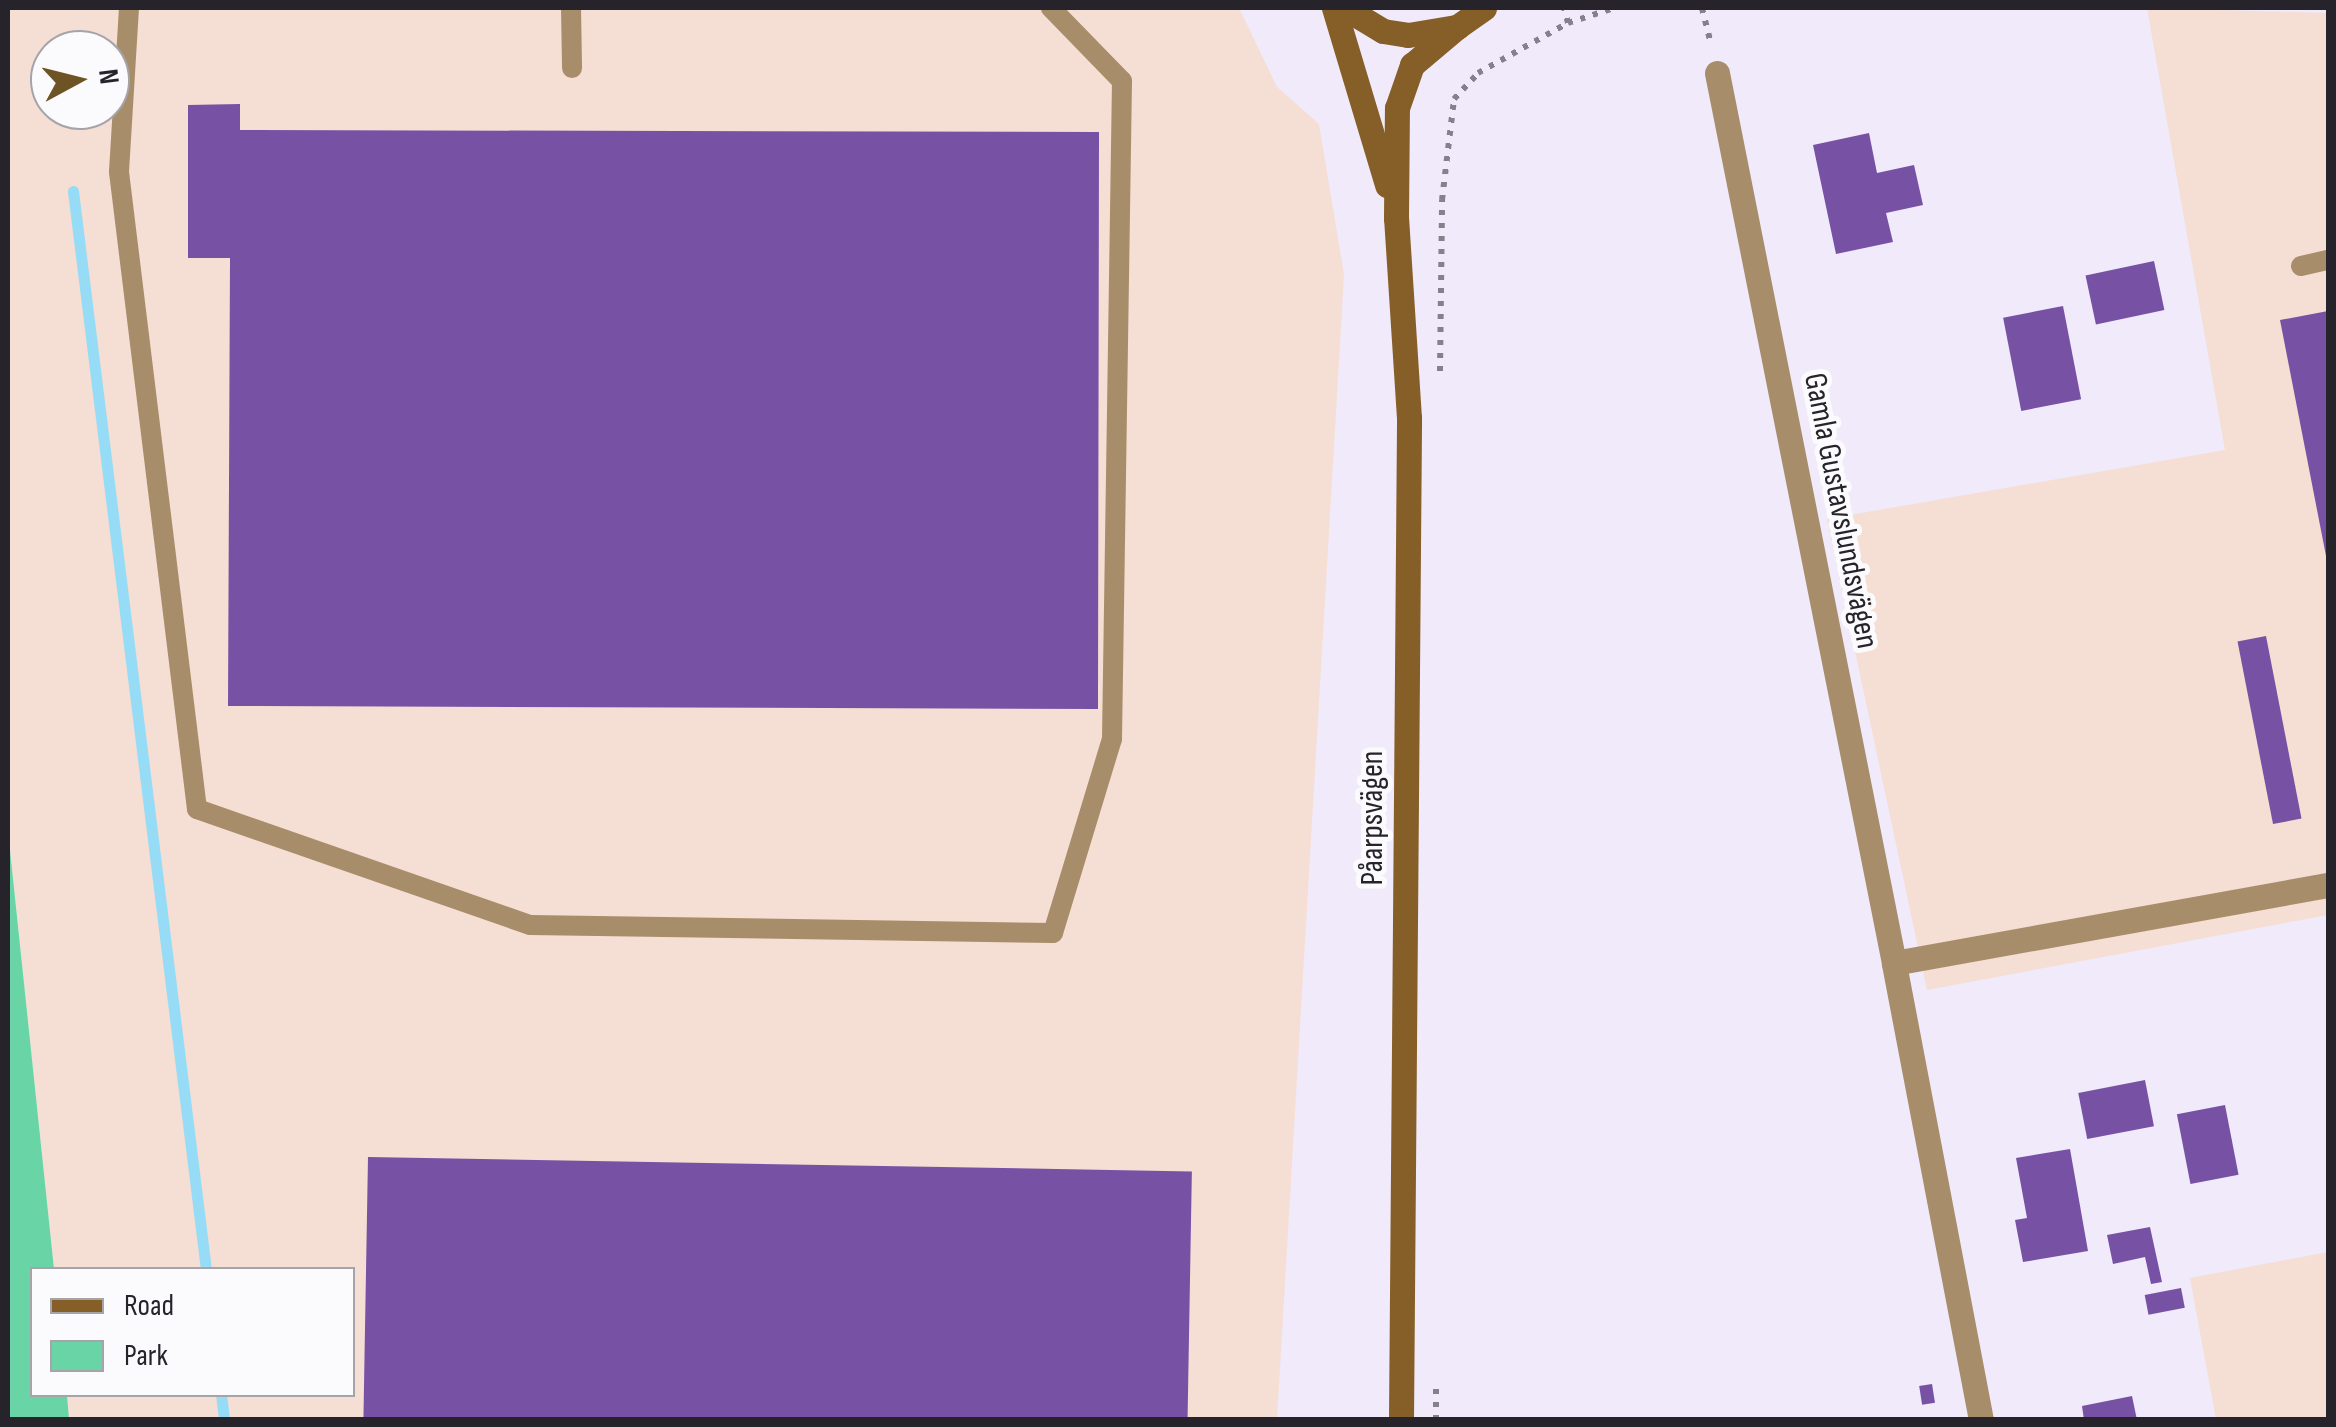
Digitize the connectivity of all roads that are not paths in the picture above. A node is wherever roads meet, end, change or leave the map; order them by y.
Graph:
1 (129, 8) edge
2 (571, 8) edge
3 (1051, 8) edge
4 (1334, 8) edge
5 (1345, 8) edge
6 (1479, 14) edge
7 (572, 68) dead end
8 (1718, 73) dead end
9 (1396, 218) junction
10 (2328, 260) edge
11 (2301, 266) dead end
12 (2328, 885) edge
13 (1894, 963) junction
14 (1400, 1420) edge
15 (1981, 1420) edge

1 - 3 lane
2 - 7 lane
4 - 9 street, Påarpsvägen
5 - 6 street
6 - 9 street, Påarpsvägen
8 - 13 street, Gamla Gustavslundsvägen
9 - 14 street, Påarpsvägen
10 - 11 lane
12 - 13 street
13 - 15 street, Gamla Gustavslundsvägen

